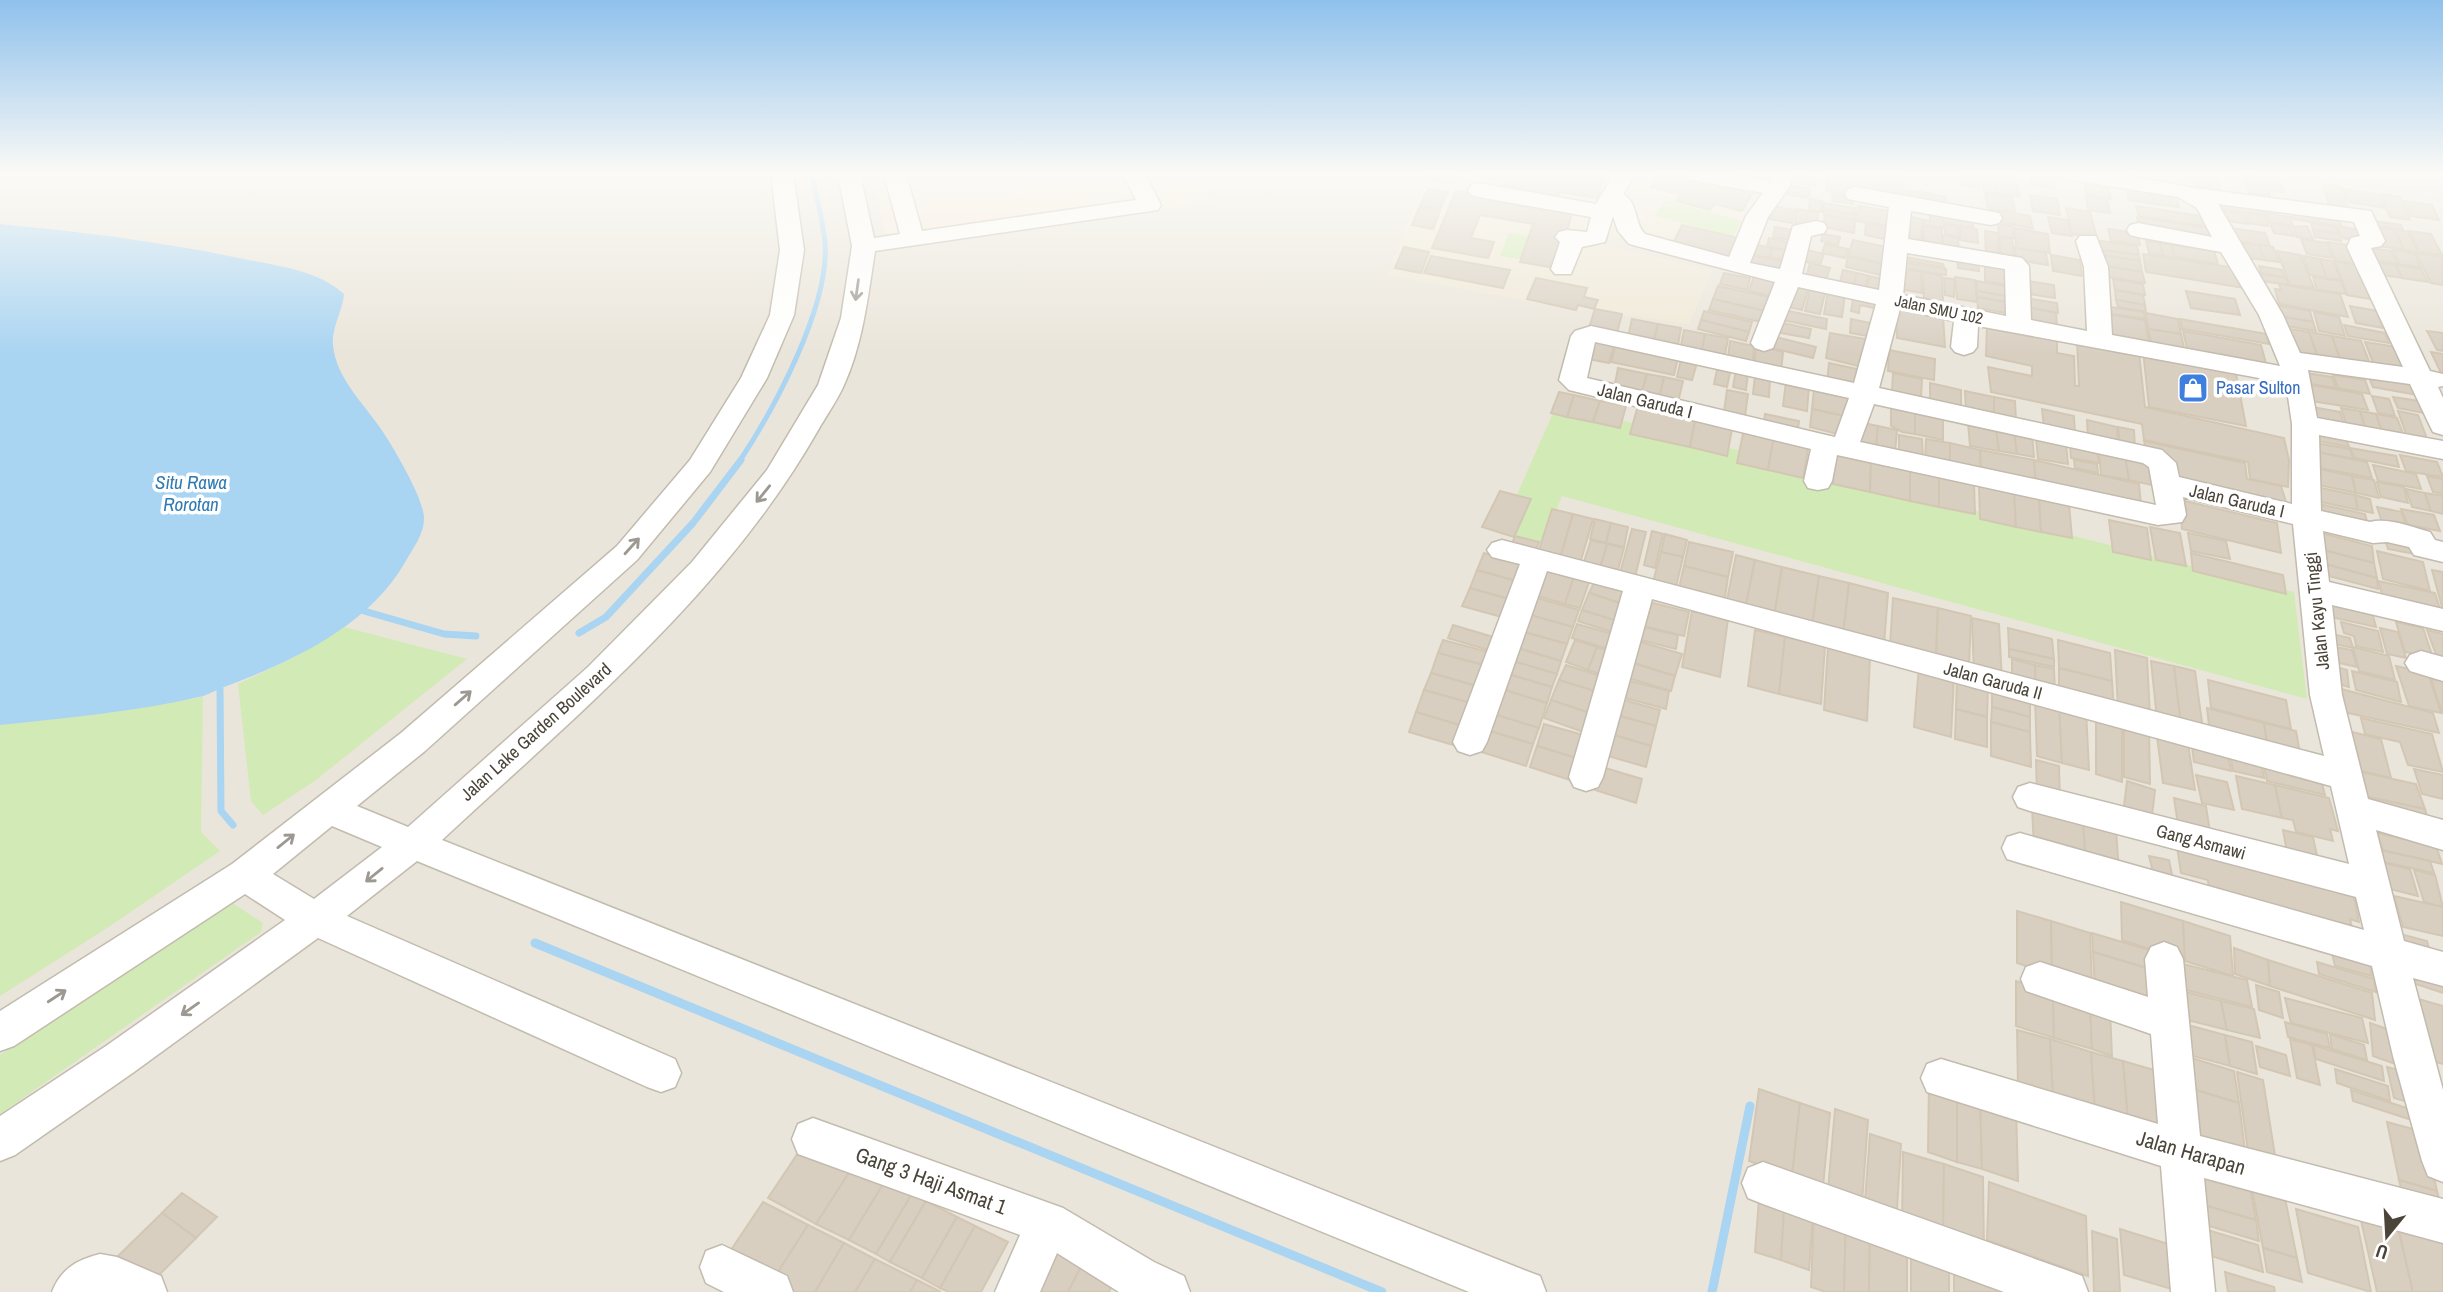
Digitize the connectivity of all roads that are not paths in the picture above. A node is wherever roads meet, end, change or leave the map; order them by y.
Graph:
1 (790, 234) edge
2 (862, 234) edge
3 (912, 234) edge
4 (946, 234) edge
5 (1594, 234) edge
6 (1632, 234) edge
7 (1750, 234) edge
8 (1800, 234) edge
9 (1896, 234) edge
10 (2140, 234) edge
11 (2222, 234) edge
12 (2370, 234) edge
13 (913, 239) junction
14 (2088, 241) dead end
15 (1895, 244) junction
16 (864, 246) junction
17 (2229, 247) junction
18 (1737, 267) junction
19 (1563, 269) dead end
20 (1789, 278) junction
21 (1890, 299) junction
22 (1967, 316) junction
23 (2019, 326) junction
24 (2100, 339) junction
25 (1764, 343) dead end
26 (1964, 348) dead end
27 (2295, 368) junction
28 (2431, 379) edge
29 (1865, 392) junction
30 (2305, 424) junction
31 (2443, 426) edge
32 (1835, 446) junction
33 (2443, 450) edge
34 (1818, 481) dead end
35 (2166, 484) junction
36 (2306, 517) junction
37 (1502, 550) dead end
38 (2443, 552) edge
39 (1537, 558) junction
40 (1640, 586) junction
41 (2315, 590) junction
42 (2443, 620) edge
43 (1470, 742) dead end
44 (1586, 777) dead end
45 (2349, 793) junction
46 (2030, 797) dead end
47 (326, 809) junction
48 (2443, 835) edge
49 (414, 843) junction
50 (2020, 848) dead end
51 (245, 875) junction
52 (2372, 886) junction
53 (315, 919) junction
54 (2389, 953) junction
55 (2164, 959) dead end
56 (2443, 969) edge
57 (2040, 979) dead end
58 (2168, 1022) junction
59 (0, 1033) edge
60 (661, 1073) dead end
61 (1941, 1078) dead end
62 (813, 1139) dead end
63 (0, 1140) edge
64 (2440, 1142) edge
65 (2180, 1151) junction
66 (1763, 1183) dead end
67 (2443, 1221) edge
68 (1048, 1223) junction
69 (722, 1267) dead end
70 (1146, 1287) edge
71 (74, 1292) edge
72 (145, 1292) edge
73 (771, 1292) edge
74 (1017, 1292) edge
75 (1524, 1292) edge
76 (2066, 1292) edge
77 (2193, 1292) edge

47 -> 1 street
2 - 16 street, Jalan Lake Garden Boulevard
3 - 13 street
4 - 13 street
5 - 19 street
6 - 18 street, Jalan SMU 102
7 - 18 street
8 - 20 street
9 - 15 street
10 - 17 street
11 - 17 street, Jalan Kayu Tinggi
12 - 28 street
13 - 16 street
14 - 24 street
15 - 21 street
15 - 23 street
16 -> 49 street, Jalan Lake Garden Boulevard
17 - 27 street, Jalan Kayu Tinggi
18 - 20 street, Jalan SMU 102
20 - 21 street, Jalan SMU 102
20 - 25 street
21 - 22 street, Jalan SMU 102
21 - 29 street
22 - 23 street, Jalan SMU 102
22 - 26 street
23 - 24 street, Jalan SMU 102
24 - 27 street, Jalan SMU 102
27 - 28 street, Jalan SMU 102
27 - 30 street, Jalan Kayu Tinggi
28 - 31 street
29 - 32 street
29 - 32 street, Jalan Garuda I
29 - 35 street, Jalan Garuda I
30 - 33 street
30 - 36 street, Jalan Kayu Tinggi
32 - 34 street
32 - 35 street, Jalan Garuda I
35 - 36 street, Jalan Garuda I
36 - 38 street, Jalan Garuda I
36 - 41 street, Jalan Kayu Tinggi
37 - 39 street, Jalan Garuda II
39 - 40 street, Jalan Garuda II
39 - 43 street
40 - 44 street
40 - 45 street, Jalan Garuda II
41 - 42 street
41 - 45 street, Jalan Kayu Tinggi
45 - 48 street, Jalan Garuda II
45 - 52 street, Jalan Kayu Tinggi
46 - 52 street, Gang Asmawi
47 - 49 street
51 -> 47 street
49 -> 53 street, Jalan Lake Garden Boulevard
49 - 75 street
50 - 54 street
51 - 53 street
59 -> 51 street
52 - 54 street, Jalan Kayu Tinggi
53 - 60 street
53 -> 63 street, Jalan Lake Garden Boulevard
54 - 56 street
54 - 64 street, Jalan Kayu Tinggi
55 - 58 street
57 - 58 street
58 - 65 street
61 - 65 street, Jalan Harapan
62 - 68 street, Gang 3 Haji Asmat 1
65 - 67 street, Jalan Harapan
65 - 77 street
66 - 76 street
68 - 70 street, Gang 3 Haji Asmat 1
68 - 74 street
69 - 73 street
71 - 72 street

